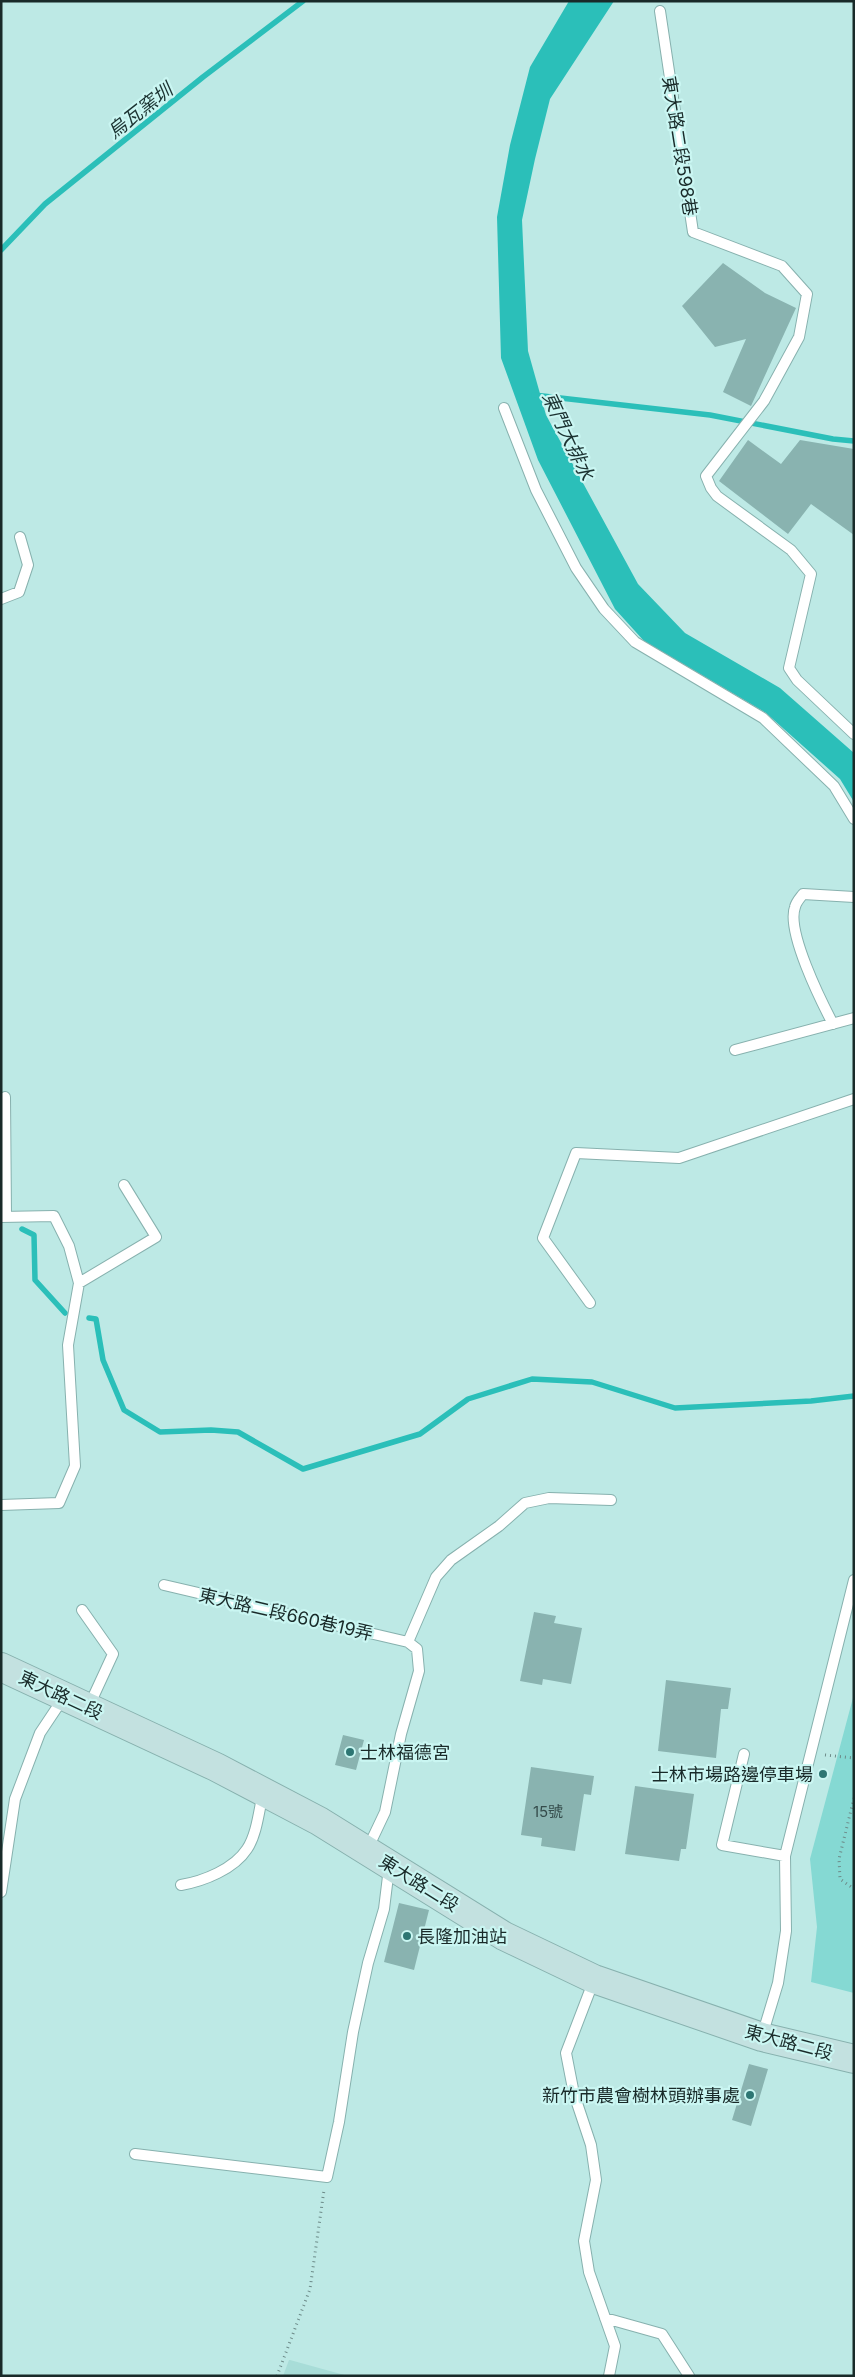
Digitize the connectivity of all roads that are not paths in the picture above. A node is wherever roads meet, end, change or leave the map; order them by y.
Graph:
1 (660, 11) dead end
2 (504, 408) dead end
3 (20, 537) dead end
4 (1, 599) edge
5 (854, 734) edge
6 (854, 818) edge
7 (854, 897) edge
8 (854, 1018) edge
9 (833, 1024) junction
10 (735, 1050) dead end
11 (5, 1097) dead end
12 (854, 1099) edge
13 (124, 1185) dead end
14 (4, 1216) edge
15 (79, 1283) junction
16 (590, 1303) dead end
17 (611, 1500) dead end
18 (1, 1505) edge
19 (854, 1580) edge
20 (164, 1585) dead end
21 (82, 1610) dead end
22 (408, 1642) junction
23 (1, 1667) edge
24 (76, 1702) junction
25 (744, 1754) dead end
26 (263, 1792) junction
27 (785, 1856) junction
28 (378, 1858) junction
29 (181, 1885) dead end
30 (1, 1892) edge
31 (594, 1979) junction
32 (762, 2037) junction
33 (854, 2059) edge
34 (135, 2154) dead end
35 (605, 2318) junction
36 (609, 2376) edge
37 (689, 2376) edge

1 - 5 lane, 東大路二段598巷
2 - 6 lane
3 - 4 lane
7 - 9 lane
8 - 9 lane
9 - 10 lane
11 - 14 lane
12 - 16 lane
13 - 15 lane
14 - 15 lane
15 - 18 lane
17 - 22 lane
19 - 27 lane
20 - 22 lane, 東大路二段660巷19弄
21 - 24 lane
22 - 28 lane
23 - 24 main road, 東大路二段
24 - 26 main road, 東大路二段
24 - 30 lane
25 - 27 lane
26 - 28 main road, 東大路二段
26 - 29 lane
27 - 32 lane
28 - 31 main road, 東大路二段
28 - 34 lane
31 - 32 main road, 東大路二段
31 - 35 lane
32 - 33 main road, 東大路二段
35 - 36 lane
35 - 37 lane

